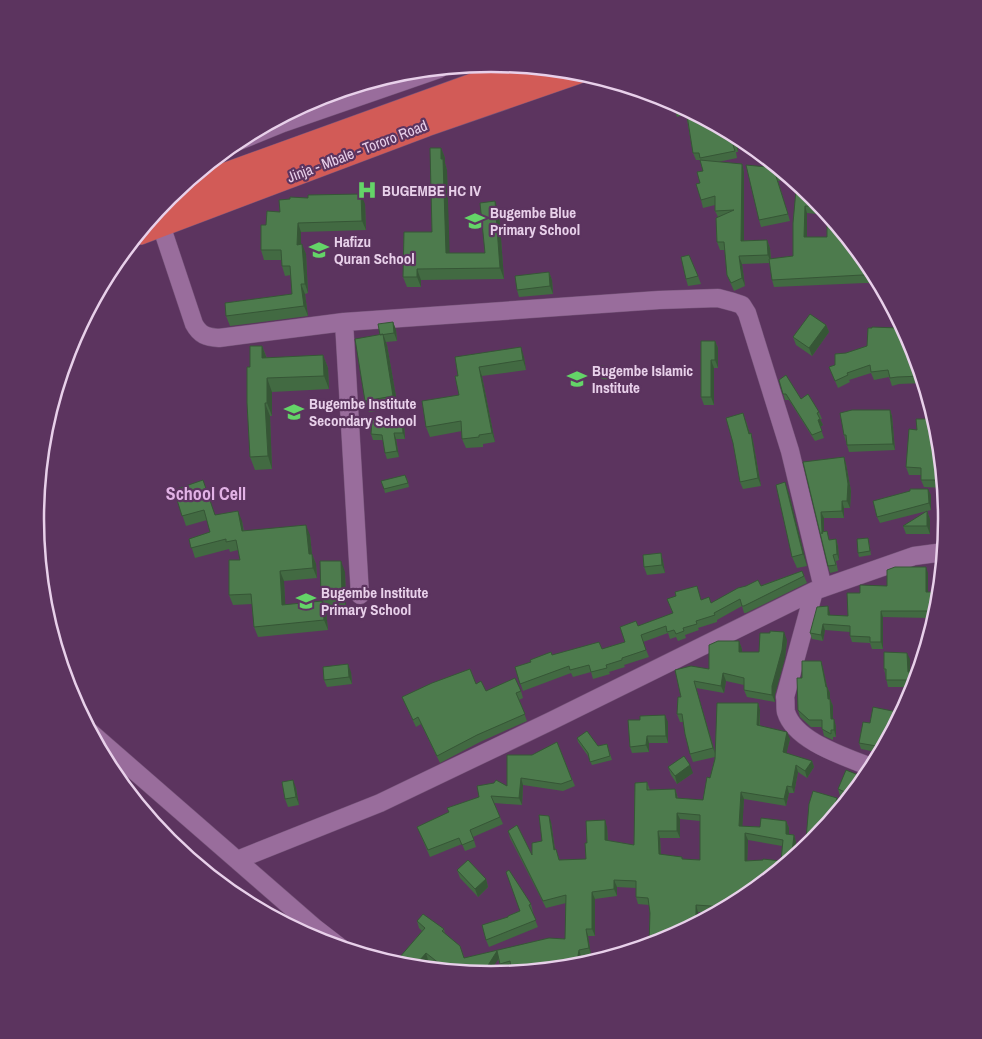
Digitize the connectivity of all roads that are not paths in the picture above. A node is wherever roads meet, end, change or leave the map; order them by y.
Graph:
1 (509, 73) edge
2 (559, 78) edge
3 (404, 81) edge
4 (283, 123) edge
5 (191, 188) edge
6 (154, 227) edge
7 (151, 230) edge
8 (344, 322) junction
9 (937, 553) edge
10 (818, 589) junction
11 (360, 595) dead end
12 (105, 745) edge
13 (865, 765) edge
14 (237, 860) junction
15 (323, 934) edge

1 - 5 highway, Jinja - Mbale - Tororo Road
2 - 6 highway, Jinja - Mbale - Tororo Road
3 - 4 street
7 - 8 street
8 - 10 street
8 - 11 street
9 - 10 street
10 - 13 street
10 - 14 street
12 - 14 street
14 - 15 street

